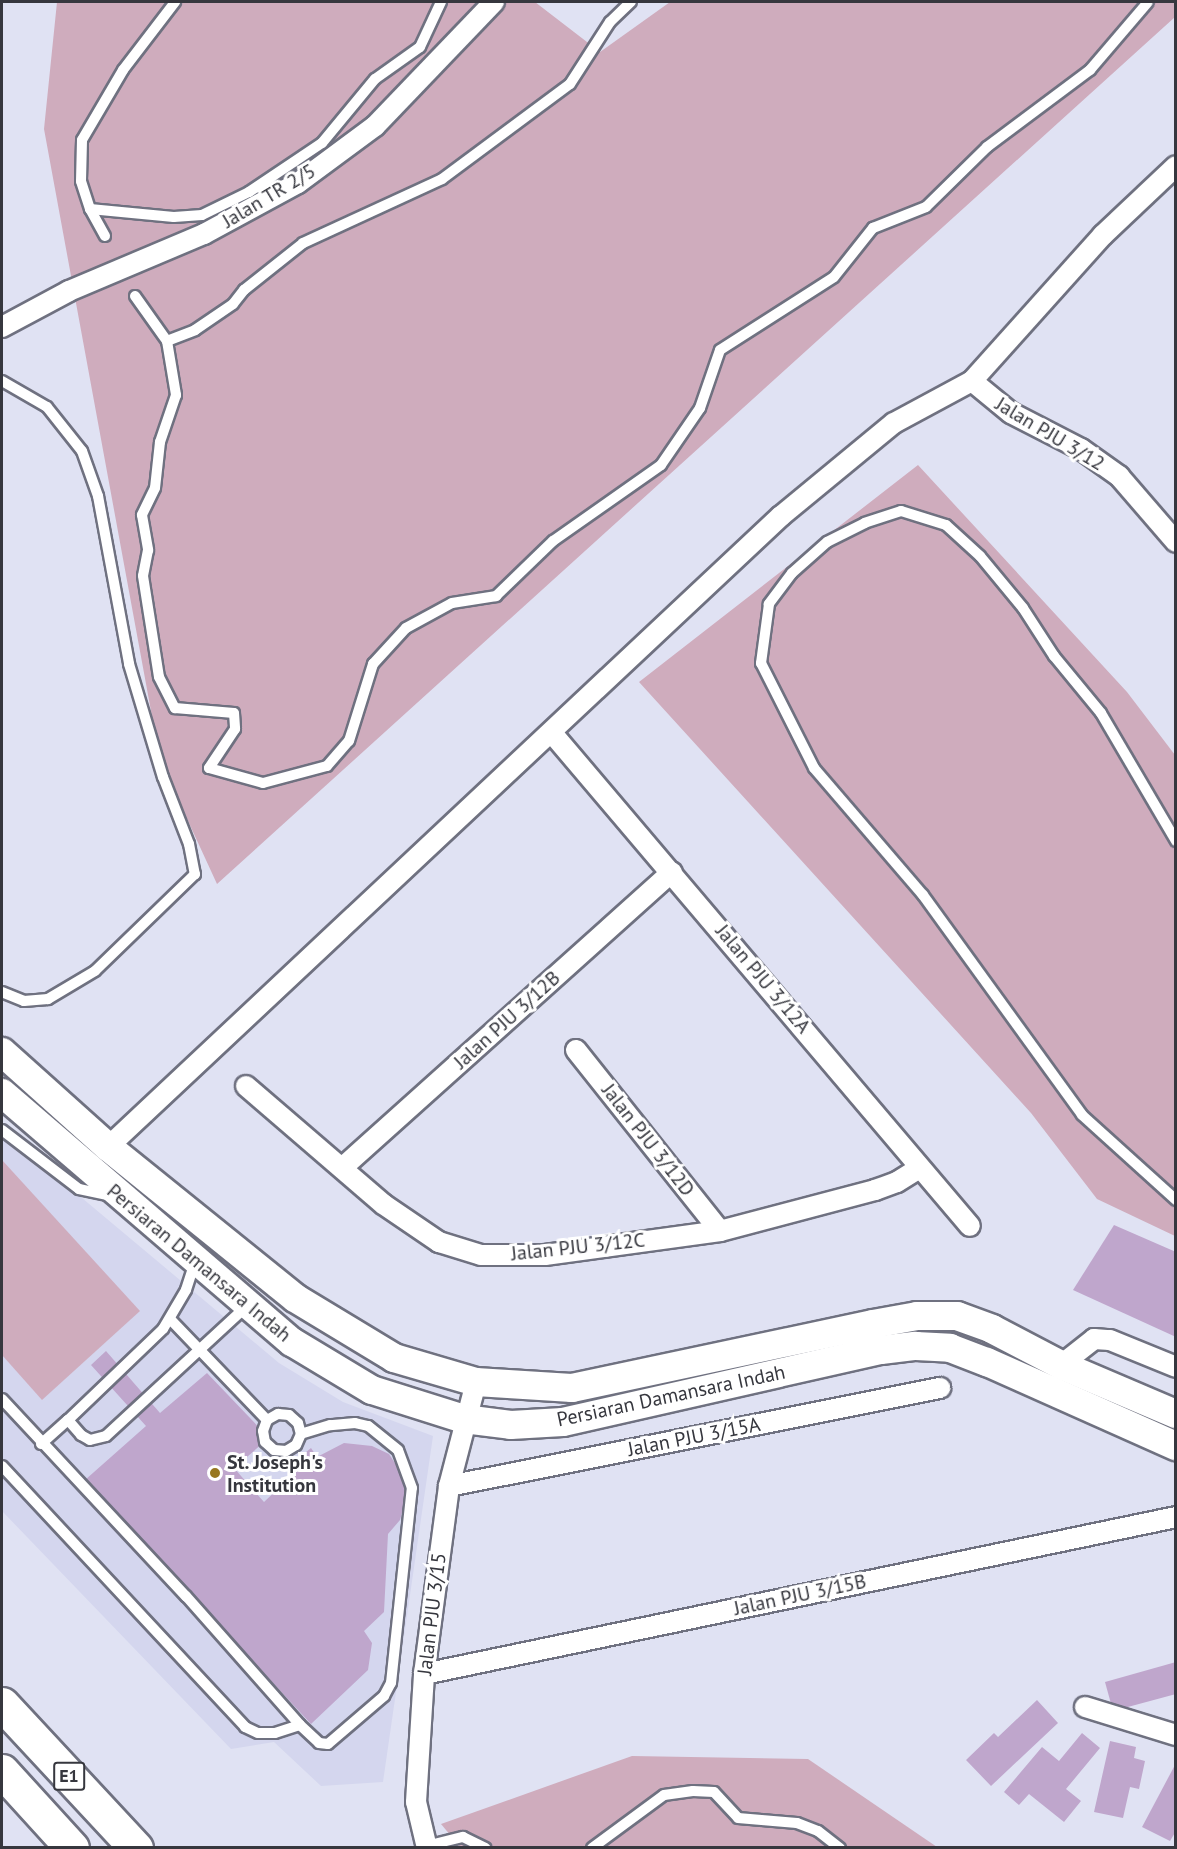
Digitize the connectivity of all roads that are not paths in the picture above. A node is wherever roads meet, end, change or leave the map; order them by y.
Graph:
1 (175, 2) edge
2 (441, 2) edge
3 (494, 2) edge
4 (631, 2) edge
5 (1148, 2) edge
6 (1176, 166) edge
7 (90, 209) junction
8 (105, 236) dead end
9 (135, 296) dead end
10 (2, 327) edge
11 (167, 341) junction
12 (2, 381) edge
13 (972, 381) junction
14 (1176, 542) edge
15 (552, 733) junction
16 (1176, 841) edge
17 (672, 872) junction
18 (2, 992) edge
19 (576, 1050) dead end
20 (2, 1052) edge
21 (246, 1086) dead end
22 (2, 1093) edge
23 (2, 1130) edge
24 (108, 1147) junction
25 (342, 1168) junction
26 (919, 1168) junction
27 (120, 1197) junction
28 (1176, 1200) edge
29 (970, 1227) dead end
30 (720, 1231) junction
31 (195, 1262) junction
32 (247, 1306) junction
33 (171, 1320) junction
34 (202, 1348) junction
35 (1061, 1365) junction
36 (1176, 1367) edge
37 (476, 1382) junction
38 (940, 1388) dead end
39 (2, 1399) edge
40 (1176, 1414) edge
41 (68, 1419) junction
42 (464, 1419) junction
43 (267, 1420) junction
44 (301, 1434) junction
45 (41, 1444) junction
46 (1176, 1446) edge
47 (2, 1466) edge
48 (449, 1486) junction
49 (1176, 1517) edge
50 (424, 1674) junction
51 (2, 1704) edge
52 (1085, 1707) dead end
53 (300, 1725) junction
54 (1176, 1735) edge
55 (2, 1771) edge
56 (427, 1847) edge
57 (72, 1848) edge
58 (136, 1848) edge
59 (486, 1848) edge
60 (592, 1848) edge
61 (840, 1848) edge

1 - 7 lane
2 - 7 lane
3 - 10 street, Jalan TR 2/5
4 - 11 lane
5 - 11 lane
6 - 13 street
7 - 8 lane
9 - 11 lane
12 - 18 lane
13 - 14 street, Jalan PJU 3/12
13 - 15 street
15 - 17 street, Jalan PJU 3/12A
15 - 24 street
16 - 28 lane
17 - 25 street, Jalan PJU 3/12B
17 - 26 street, Jalan PJU 3/12A
19 - 30 street, Jalan PJU 3/12D
20 - 24 main road, Persiaran Damansara Indah
21 - 25 street, Jalan PJU 3/12C
22 - 27 main road, Persiaran Damansara Indah
23 - 27 lane
24 - 37 main road, Persiaran Damansara Indah
25 - 30 street, Jalan PJU 3/12C
26 - 29 street, Jalan PJU 3/12A
26 - 30 street, Jalan PJU 3/12C
27 - 31 main road, Persiaran Damansara Indah
31 - 32 main road, Persiaran Damansara Indah
31 - 33 lane
32 - 34 lane
32 - 42 main road, Persiaran Damansara Indah
33 - 34 lane
33 - 41 lane
34 - 41 lane
34 - 43 lane
35 - 36 street
35 - 37 main road, Persiaran Damansara Indah
35 - 40 main road, Persiaran Damansara Indah
37 - 42 street, Jalan PJU 3/15
38 - 48 street, Jalan PJU 3/15A
39 - 45 lane
41 - 45 lane
42 - 46 main road, Persiaran Damansara Indah
42 - 48 street, Jalan PJU 3/15
43 - 44 lane
43 - 44 lane
44 - 53 lane
45 - 53 lane
47 - 53 lane
48 - 50 street, Jalan PJU 3/15
49 - 50 street, Jalan PJU 3/15B
50 - 56 street, Jalan PJU 3/15
51 - 58 highway, E1
52 - 54 street
55 - 57 highway, E1
56 - 59 lane
60 - 61 lane

